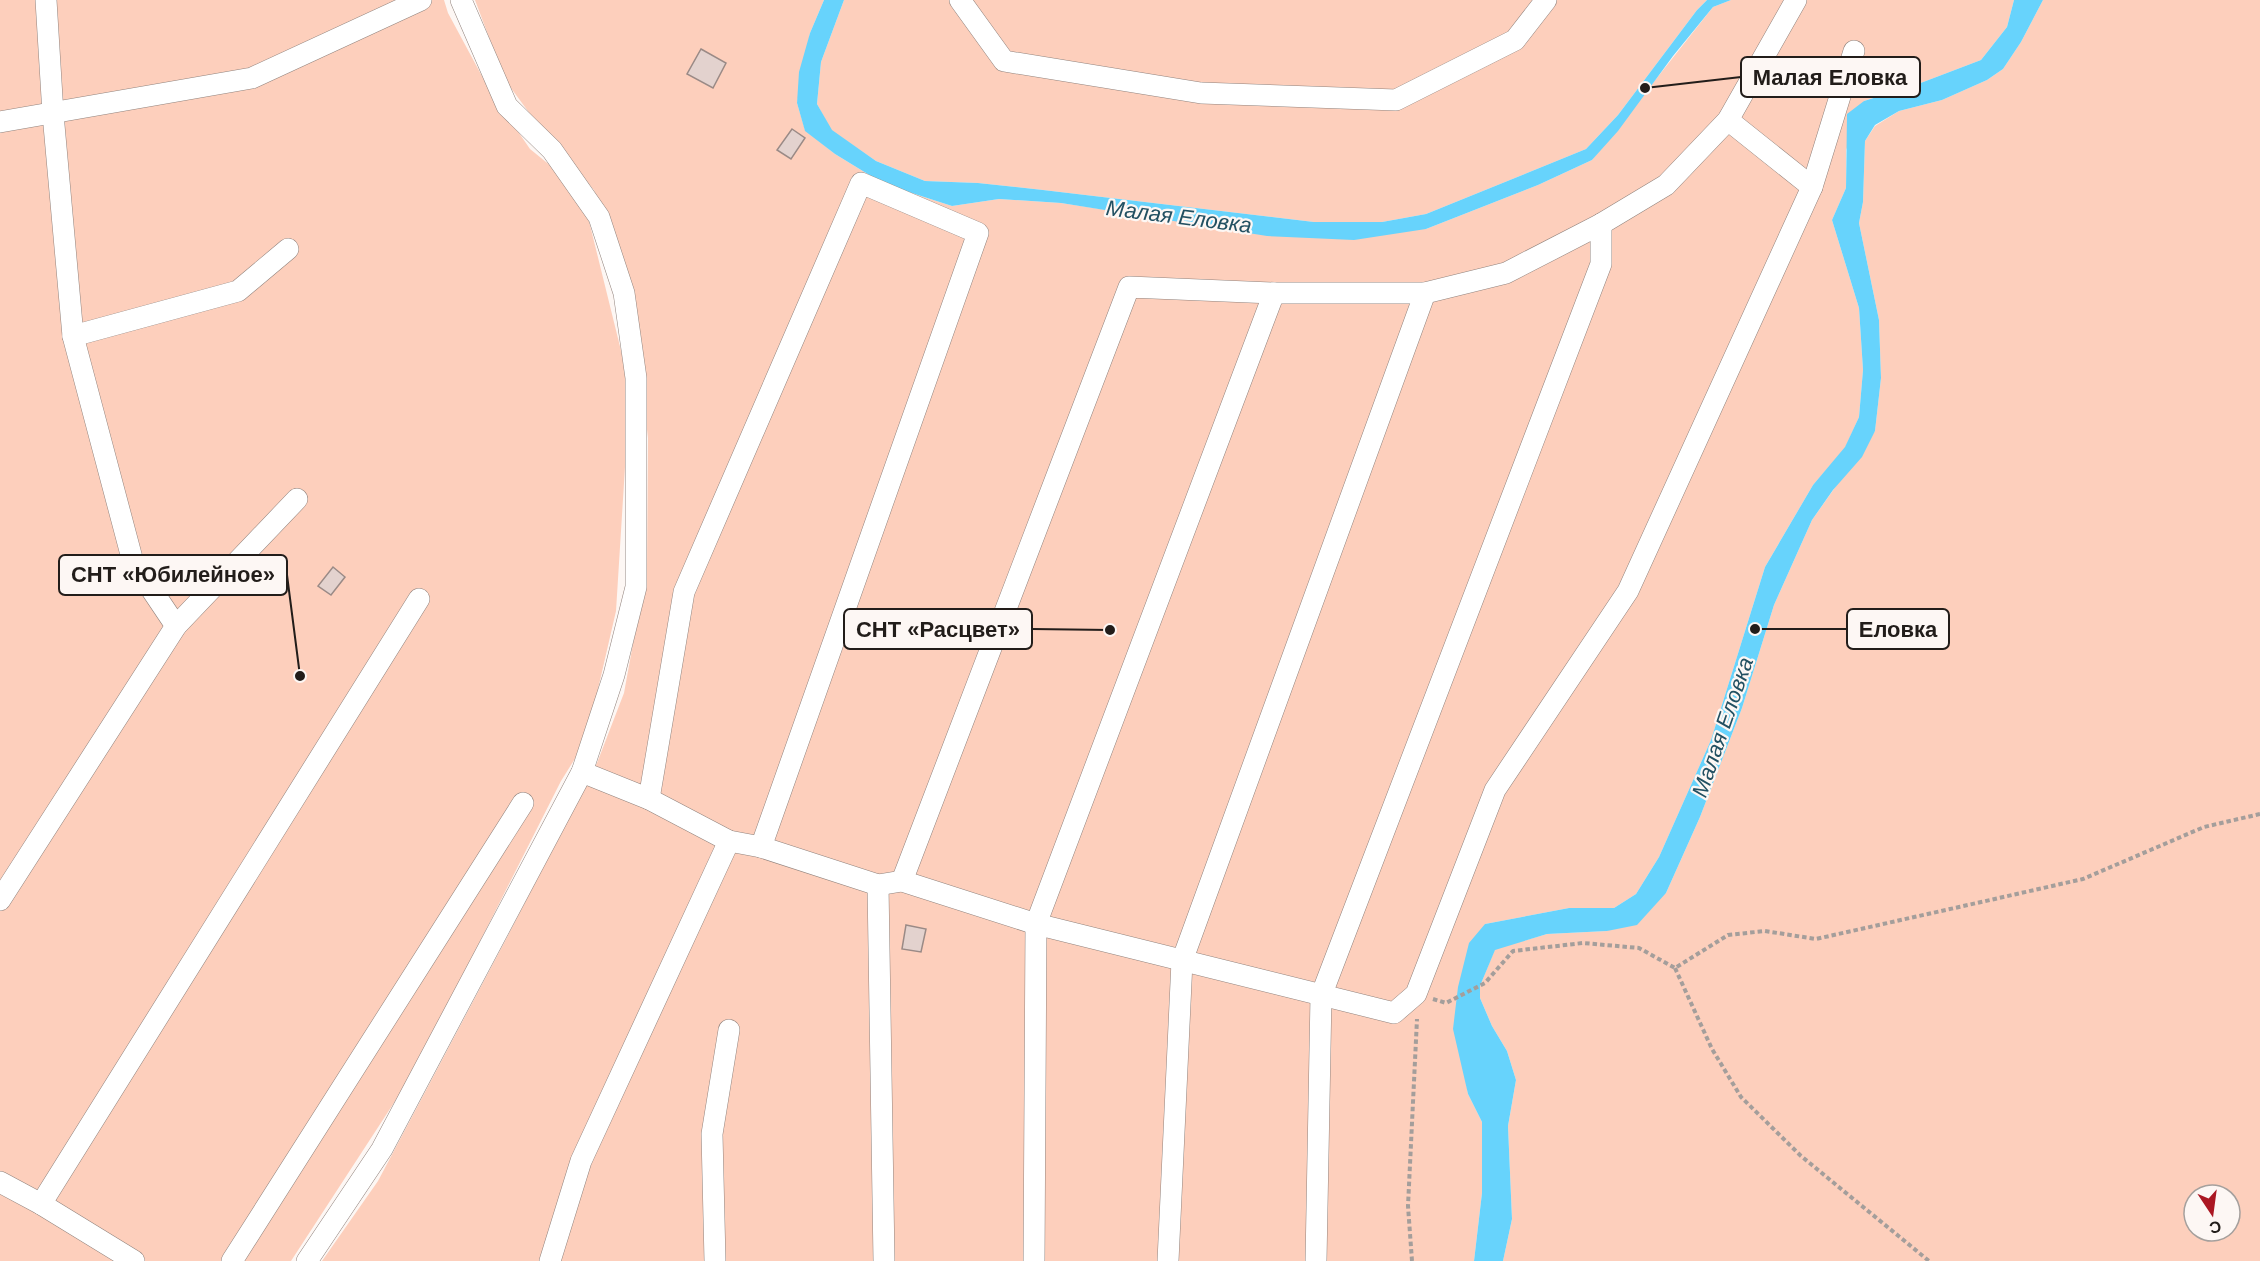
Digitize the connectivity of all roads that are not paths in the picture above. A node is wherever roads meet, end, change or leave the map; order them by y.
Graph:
1 (46, 0) edge
2 (421, 0) edge
3 (461, 0) edge
4 (960, 0) edge
5 (1546, 0) edge
6 (1796, 0) edge
7 (1854, 51) dead end
8 (53, 114) junction
9 (1728, 120) junction
10 (0, 123) edge
11 (1812, 187) junction
12 (1601, 224) junction
13 (288, 249) dead end
14 (1274, 293) junction
15 (1425, 293) junction
16 (73, 336) junction
17 (297, 498) dead end
18 (419, 599) dead end
19 (176, 626) junction
20 (582, 772) junction
21 (649, 799) junction
22 (523, 802) dead end
23 (729, 841) junction
24 (761, 847) junction
25 (902, 881) junction
26 (878, 885) junction
27 (0, 900) edge
28 (1036, 924) junction
29 (1182, 961) junction
30 (1321, 996) junction
31 (729, 1030) dead end
32 (0, 1182) edge
33 (41, 1204) junction
34 (134, 1261) edge
35 (232, 1261) edge
36 (307, 1261) edge
37 (550, 1261) edge
38 (715, 1261) edge
39 (884, 1261) edge
40 (1034, 1261) edge
41 (1168, 1261) edge
42 (1316, 1261) edge

1 - 8 street
2 - 8 street
3 - 20 street
4 - 5 street
6 - 9 street
7 - 11 street
8 - 10 street
8 - 16 street
9 - 11 street
9 - 12 street
11 - 30 street
12 - 15 street
12 - 30 street
13 - 16 street
14 - 15 street
14 - 25 street
14 - 28 street
15 - 29 street
16 - 19 street
17 - 19 street
18 - 33 street
19 - 27 street
20 - 21 street
20 - 36 street
21 - 23 street
21 - 24 street
22 - 35 street
23 - 24 street
23 - 37 street
24 - 26 street
25 - 26 street
25 - 28 street
26 - 39 street
28 - 29 street
28 - 40 street
29 - 30 street
29 - 41 street
30 - 42 street
31 - 38 street
32 - 33 street
33 - 34 street

